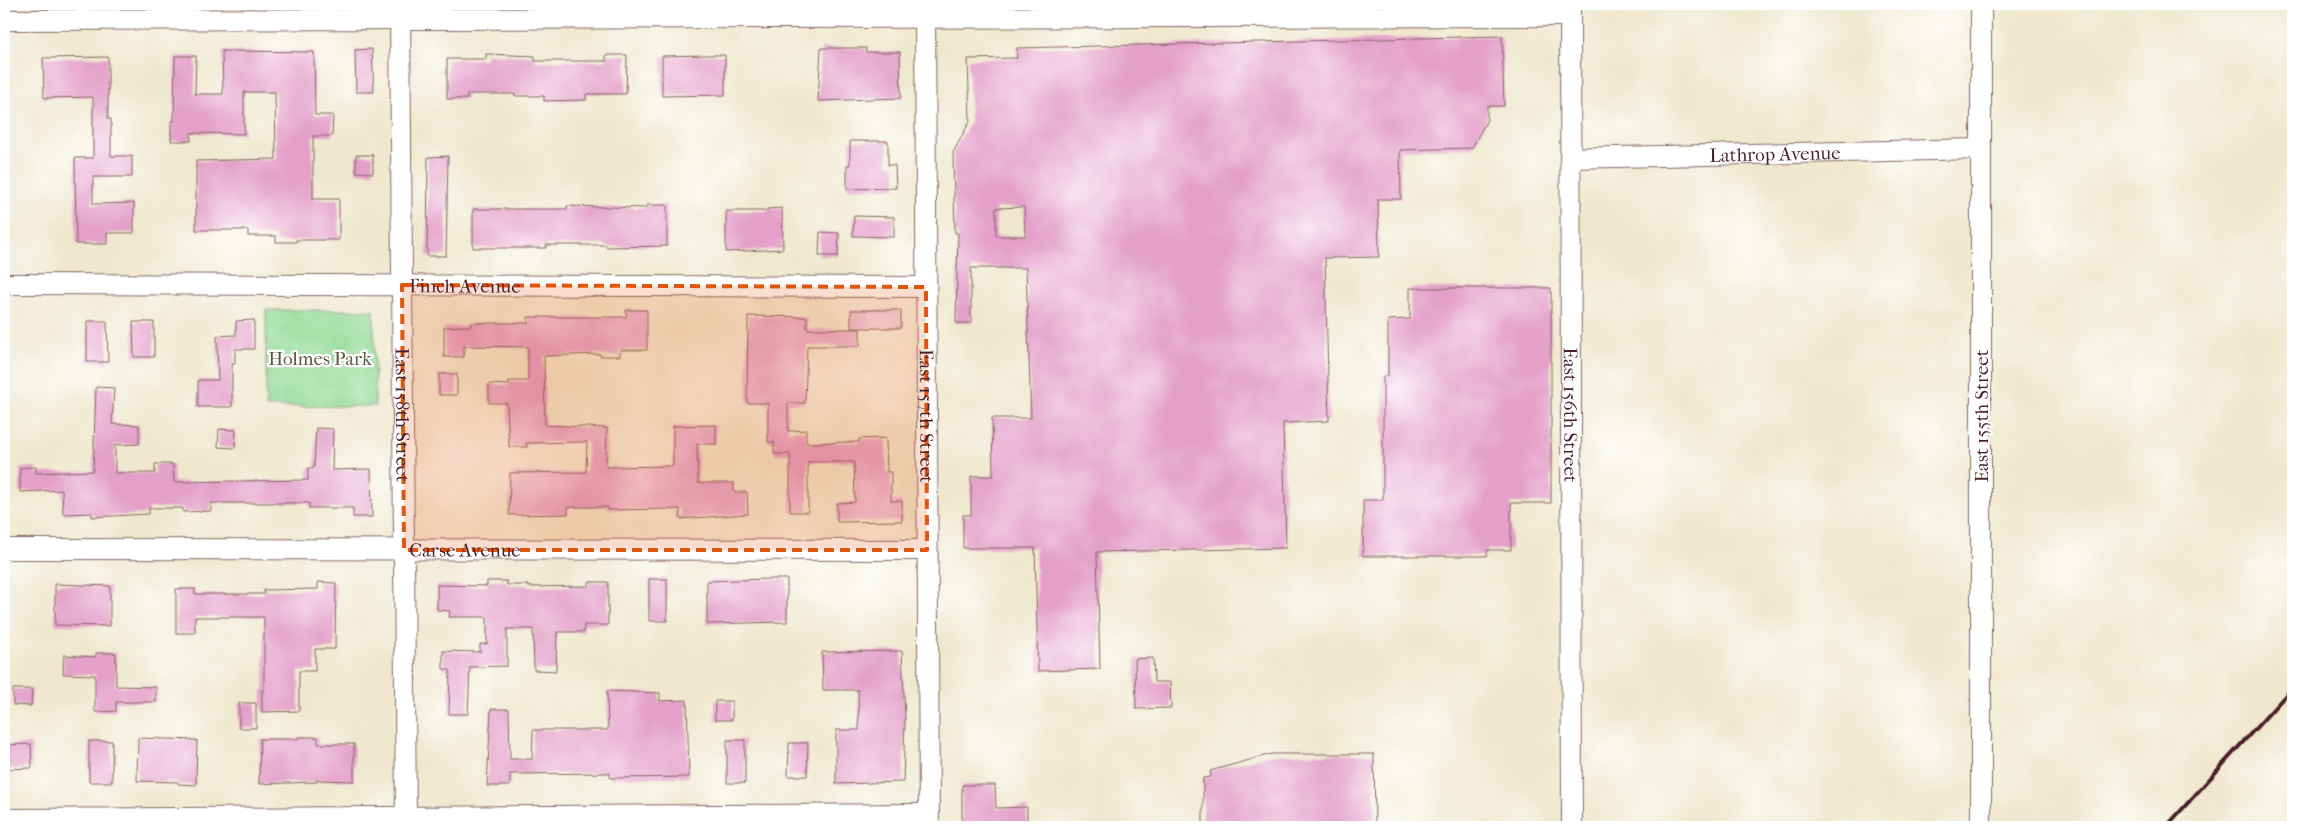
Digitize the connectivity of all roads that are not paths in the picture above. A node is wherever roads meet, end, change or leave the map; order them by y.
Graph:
1 (1980, 4) edge
2 (925, 10) edge
3 (1570, 10) edge
4 (400, 11) edge
5 (4, 20) edge
6 (1980, 149) junction
7 (1570, 158) junction
8 (4, 284) edge
9 (402, 285) junction
10 (926, 287) junction
11 (4, 549) edge
12 (404, 550) junction
13 (927, 550) junction
14 (4, 819) edge
15 (406, 821) edge
16 (929, 821) edge
17 (1572, 827) edge
18 (1980, 827) edge

1 - 6 street, East 155th Street
2 - 3 street
2 - 4 street
2 - 10 street, East 157th Street
3 - 7 street, East 156th Street
4 - 5 street
4 - 9 street, East 158th Street
6 - 7 street, Lathrop Avenue
6 - 18 street, East 155th Street
7 - 17 street, East 156th Street
8 - 9 street, Finch Avenue
9 - 10 street, Finch Avenue
9 - 12 street, East 158th Street
10 - 13 street, East 157th Street
11 - 12 street, Carse Avenue
12 - 13 street, Carse Avenue
12 - 15 street, East 158th Street
13 - 16 street, East 157th Street
14 - 15 street
15 - 16 street

